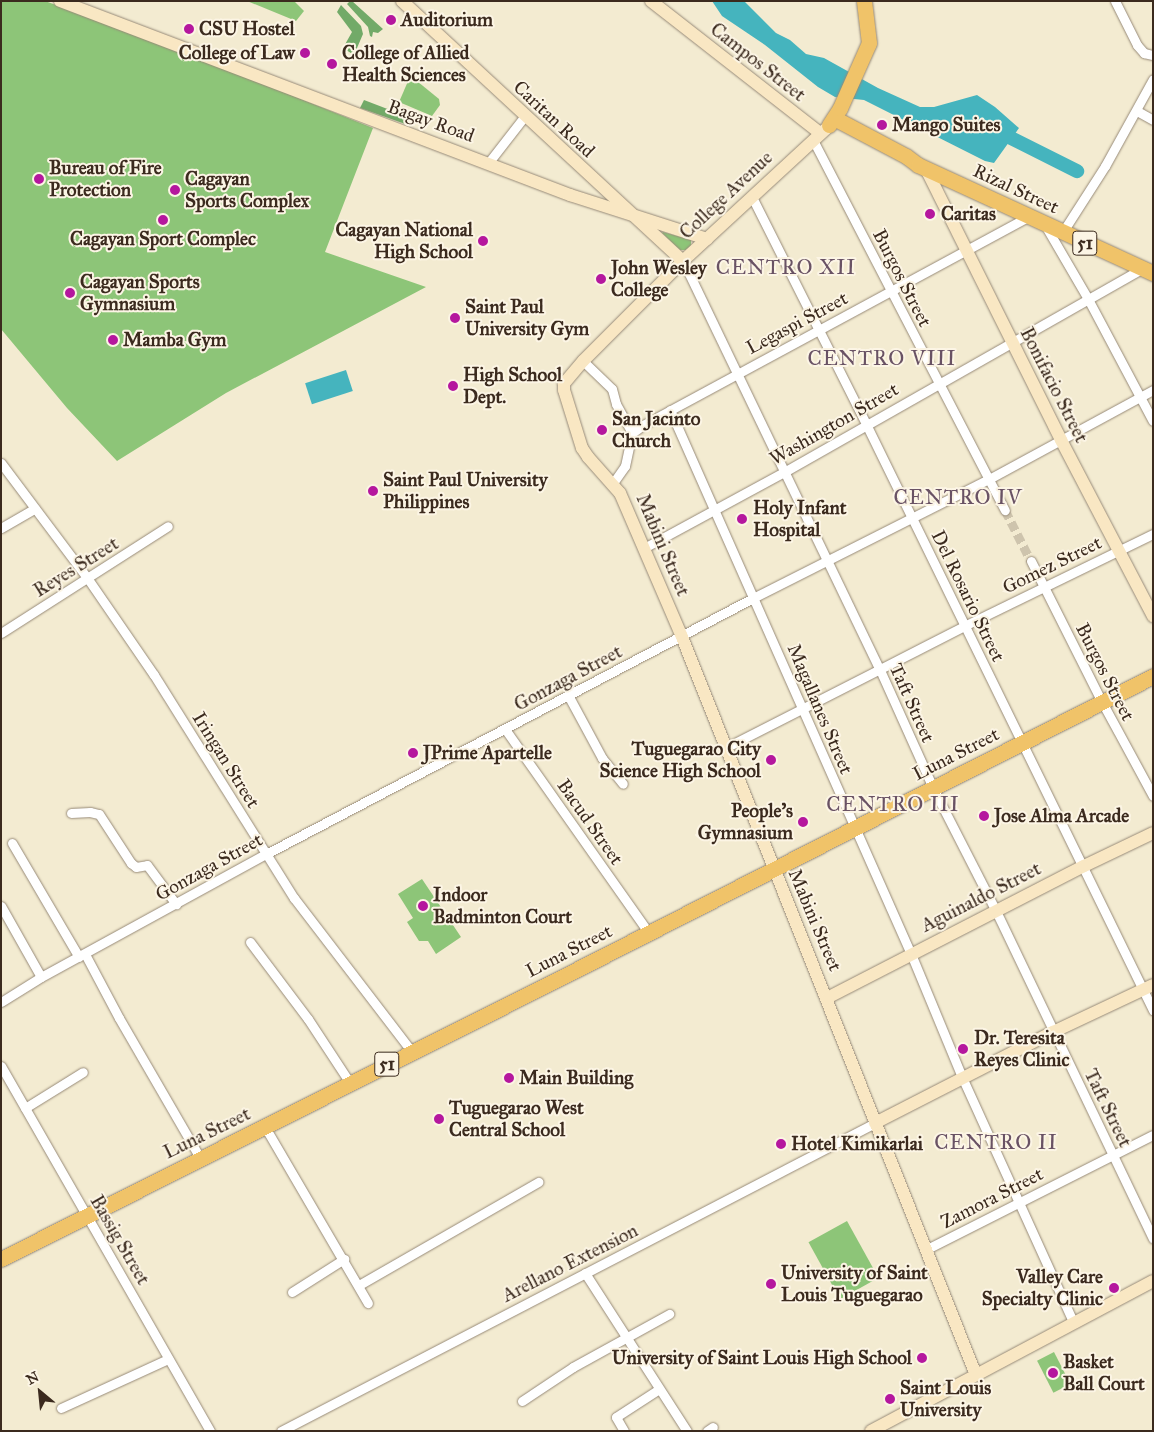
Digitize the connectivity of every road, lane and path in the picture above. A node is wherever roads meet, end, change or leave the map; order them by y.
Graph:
1 (60, 1) edge
2 (402, 1) edge
3 (651, 1) edge
4 (856, 1) edge
5 (864, 1) edge
6 (1115, 1) edge
7 (1153, 55) edge
8 (862, 59) junction
9 (1153, 79) edge
10 (1136, 111) junction
11 (524, 116) junction
12 (1153, 120) edge
13 (827, 125) junction
14 (490, 162) junction
15 (922, 167) junction
16 (752, 197) junction
17 (629, 214) junction
18 (1027, 217) junction
19 (1045, 225) junction
20 (1062, 233) junction
21 (707, 239) junction
22 (966, 251) junction
23 (683, 261) junction
24 (1148, 270) edge
25 (890, 292) junction
26 (1088, 299) junction
27 (820, 330) junction
28 (1012, 342) junction
29 (583, 361) junction
30 (736, 373) junction
31 (938, 384) junction
32 (1153, 390) edge
33 (1140, 397) junction
34 (670, 410) junction
35 (1153, 421) edge
36 (866, 424) junction
37 (632, 432) junction
38 (1061, 440) junction
39 (1, 463) edge
40 (784, 472) junction
41 (989, 479) junction
42 (612, 483) junction
43 (35, 508) junction
44 (714, 510) junction
45 (1005, 510) tunnel mouth
46 (912, 518) junction
47 (168, 526) dead end
48 (1, 528) edge
49 (1153, 534) edge
50 (644, 548) junction
51 (1119, 551) junction
52 (827, 560) junction
53 (1031, 561) tunnel mouth
54 (88, 579) junction
55 (1044, 588) junction
56 (753, 598) junction
57 (1153, 616) edge
58 (964, 626) junction
59 (1, 633) edge
60 (682, 637) junction
61 (880, 670) junction
62 (1153, 676) edge
63 (568, 695) junction
64 (1102, 702) junction
65 (802, 708) junction
66 (505, 730) junction
67 (1021, 744) junction
68 (725, 748) junction
69 (623, 784) dead end
70 (933, 788) junction
71 (1153, 796) edge
72 (71, 813) dead end
73 (854, 828) junction
74 (1153, 833) edge
75 (12, 843) dead end
76 (266, 854) junction
77 (1084, 866) junction
78 (773, 869) junction
79 (176, 904) junction
80 (1, 906) edge
81 (996, 911) junction
82 (649, 933) junction
83 (250, 942) dead end
84 (911, 954) junction
85 (82, 956) junction
86 (41, 977) junction
87 (1148, 988) edge
88 (827, 998) junction
89 (1, 1002) edge
90 (1153, 1010) edge
91 (1052, 1032) junction
92 (412, 1052) junction
93 (1, 1066) edge
94 (82, 1072) dead end
95 (962, 1077) junction
96 (350, 1083) junction
97 (25, 1108) junction
98 (875, 1123) junction
99 (265, 1126) junction
100 (1153, 1134) edge
101 (1113, 1155) junction
102 (200, 1158) junction
103 (538, 1182) dead end
104 (1020, 1202) junction
105 (87, 1215) junction
106 (1153, 1238) edge
107 (925, 1250) junction
108 (1, 1258) edge
109 (344, 1259) junction
110 (585, 1273) junction
111 (1153, 1281) edge
112 (359, 1285) junction
113 (292, 1292) dead end
114 (368, 1303) dead end
115 (669, 1314) dead end
116 (1073, 1322) junction
117 (626, 1338) junction
118 (168, 1359) junction
119 (976, 1375) junction
120 (660, 1389) junction
121 (522, 1401) dead end
122 (61, 1408) dead end
123 (210, 1431) edge
124 (281, 1431) edge
125 (624, 1431) edge
126 (687, 1431) edge
127 (871, 1431) edge

1 - 14 street, Bagay Road
2 - 11 street, Caritan Road
3 - 13 street, Campos Street
4 - 8 main road
5 - 8 main road
6 - 7 street
8 - 13 main road
9 - 10 street
10 - 12 street
10 - 20 street
11 - 14 street
11 - 17 street, Caritan Road
13 - 15 main road, Rizal Street / 51
13 - 16 street, College Avenue
13 - 25 street, Burgos Street
14 - 17 street, Bagay Road
15 - 18 main road, Rizal Street / 51
15 - 22 street, Bonifacio Street
16 - 21 street, College Avenue
16 - 27 street, Del Rosario Street
17 - 21 street, Bagay Road
17 - 23 street, Caritan Road
18 - 19 main road, Rizal Street / 51
18 - 22 street, Legaspi Street
19 - 20 main road, Rizal Street / 51
19 - 26 street
20 - 24 main road, Rizal Street / 51
21 - 23 street, College Avenue
22 - 25 street, Legaspi Street
22 - 28 street, Bonifacio Street
23 - 29 street, College Avenue
23 - 30 street, Taft Street
24 - 26 street, Washington Street
25 - 27 street, Legaspi Street
25 - 31 street, Burgos Street
26 - 28 street, Washington Street
26 - 33 street
27 - 30 street, Legaspi Street
27 - 36 street, Del Rosario Street
28 - 31 street, Washington Street
28 - 38 street, Bonifacio Street
29 - 37 street
29 - 42 street, College Avenue
30 - 34 street, Legaspi Street
30 - 40 street, Taft Street
31 - 36 street, Washington Street
31 - 41 street, Burgos Street
32 - 33 street, Gonzaga Street
33 - 35 street
33 - 38 street, Gonzaga Street
34 - 37 street, Legaspi Street
34 - 44 street, Magallanes Street
36 - 40 street, Washington Street
36 - 46 street, Del Rosario Street
37 - 42 street
38 - 41 street, Gonzaga Street
38 - 51 street, Bonifacio Street
39 - 43 street, Iringan Street
40 - 44 street, Washington Street
40 - 52 street, Taft Street
41 - 45 street, Burgos Street
41 - 46 street, Gonzaga Street
42 - 50 street, Mabini Street
43 - 48 street
43 - 54 street, Iringan Street
44 - 50 street, Washington Street
44 - 56 street, Magallanes Street
46 - 52 street, Gonzaga Street
46 - 58 street, Del Rosario Street
47 - 54 street, Reyes Street
49 - 51 street, Gomez Street
50 - 60 street, Mabini Street
51 - 55 street, Gomez Street
51 - 57 street, Bonifacio Street
52 - 56 street, Gonzaga Street
52 - 61 street, Taft Street
53 - 55 street, Burgos Street
54 - 59 street, Reyes Street
54 - 76 street, Iringan Street
55 - 58 street, Gomez Street
55 - 64 street, Burgos Street
56 - 60 street, Gonzaga Street
56 - 65 street, Magallanes Street
58 - 61 street, Gomez Street
58 - 67 street, Del Rosario Street
60 - 63 street, Gonzaga Street
60 - 68 street, Mabini Street
61 - 65 street, Gomez Street
61 - 70 street, Taft Street
62 - 64 main road, Luna Street / 51
63 - 66 street, Gonzaga Street
63 - 69 street
64 - 67 main road, Luna Street / 51
64 - 71 street, Burgos Street
65 - 68 street, Gomez Street
65 - 73 street, Magallanes Street
66 - 76 street, Gonzaga Street
66 - 82 street, Bacud Street
67 - 70 main road, Luna Street / 51
67 - 77 street, Del Rosario Street
68 - 78 street, Mabini Street
70 - 73 main road, Luna Street / 51
70 - 81 street, Taft Street
72 - 79 street
73 - 78 main road, Luna Street / 51
73 - 84 street, Magallanes Street
74 - 77 street, Aguinaldo Street
75 - 85 street
76 - 79 street, Gonzaga Street
76 - 92 street, Iringan Street
77 - 81 street, Aguinaldo Street
77 - 87 street, Del Rosario Street
78 - 82 main road, Luna Street / 51
78 - 88 street, Mabini Street
79 - 85 street, Gonzaga Street
80 - 86 street
81 - 84 street, Aguinaldo Street
81 - 91 street, Taft Street
82 - 92 main road, Luna Street / 51
83 - 96 street
84 - 88 street, Aguinaldo Street
84 - 95 street, Magallanes Street
85 - 86 street, Gonzaga Street
85 - 102 street
86 - 89 street, Gonzaga Street
87 - 90 street, Del Rosario Street
87 - 91 street
88 - 98 street, Mabini Street
91 - 95 street
91 - 101 street, Taft Street
92 - 96 main road, Luna Street / 51
93 - 97 street, Bassig Street
94 - 97 street
95 - 98 street
95 - 104 street, Magallanes Street
96 - 99 main road, Luna Street / 51
97 - 105 street, Bassig Street
98 - 107 street, Mabini Street
98 - 110 street, Arellano Extension
99 - 102 main road, Luna Street / 51
99 - 109 street
100 - 101 street, Zamora Street
101 - 104 street, Zamora Street
101 - 106 street, Taft Street
102 - 105 main road, Luna Street / 51
103 - 112 street
104 - 107 street, Zamora Street
104 - 116 street, Magallanes Street
105 - 108 main road, Luna Street / 51
105 - 118 street, Bassig Street
107 - 119 street, Mabini Street
109 - 112 street
109 - 113 street
110 - 117 street
110 - 124 street, Arellano Extension
111 - 116 street
112 - 114 street
115 - 117 street
116 - 119 street
117 - 120 street
117 - 121 street
118 - 122 street
118 - 123 street, Bassig Street
119 - 127 street
120 - 125 street
120 - 126 street

